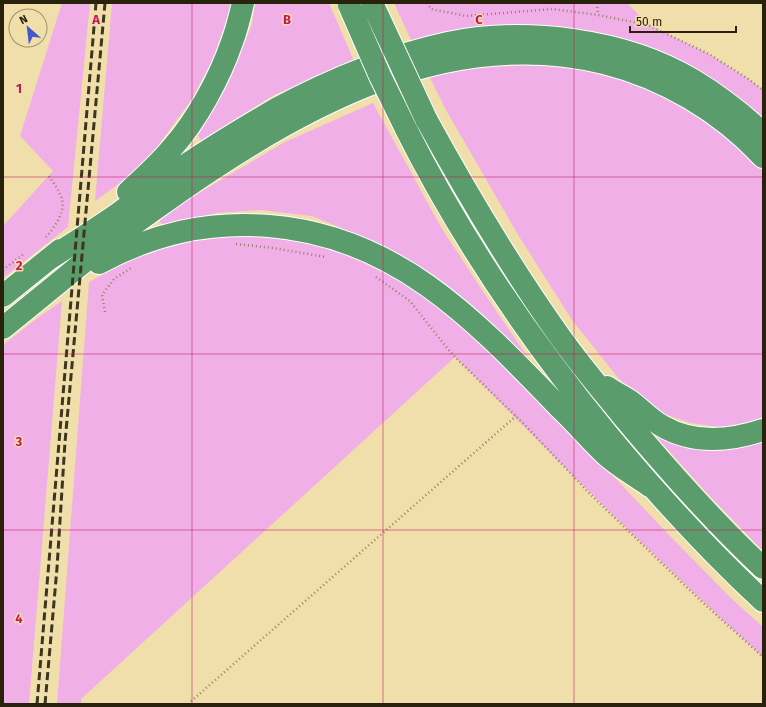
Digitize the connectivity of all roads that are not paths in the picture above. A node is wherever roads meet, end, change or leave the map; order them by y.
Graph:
1 (243, 3) edge
2 (372, 3) edge
3 (348, 4) edge
4 (763, 132) edge
5 (763, 157) edge
6 (47, 249) junction
7 (3, 296) edge
8 (42, 296) junction
9 (3, 328) edge
10 (590, 377) junction
11 (763, 430) edge
12 (651, 487) junction
13 (763, 568) edge
14 (763, 601) edge

1 - 6 highway
2 - 10 highway, bridge
3 - 12 highway, bridge
4 - 6 highway
5 - 8 highway
6 - 7 highway
8 - 9 highway
8 - 12 highway
10 - 11 highway
10 - 13 highway
12 - 14 highway

